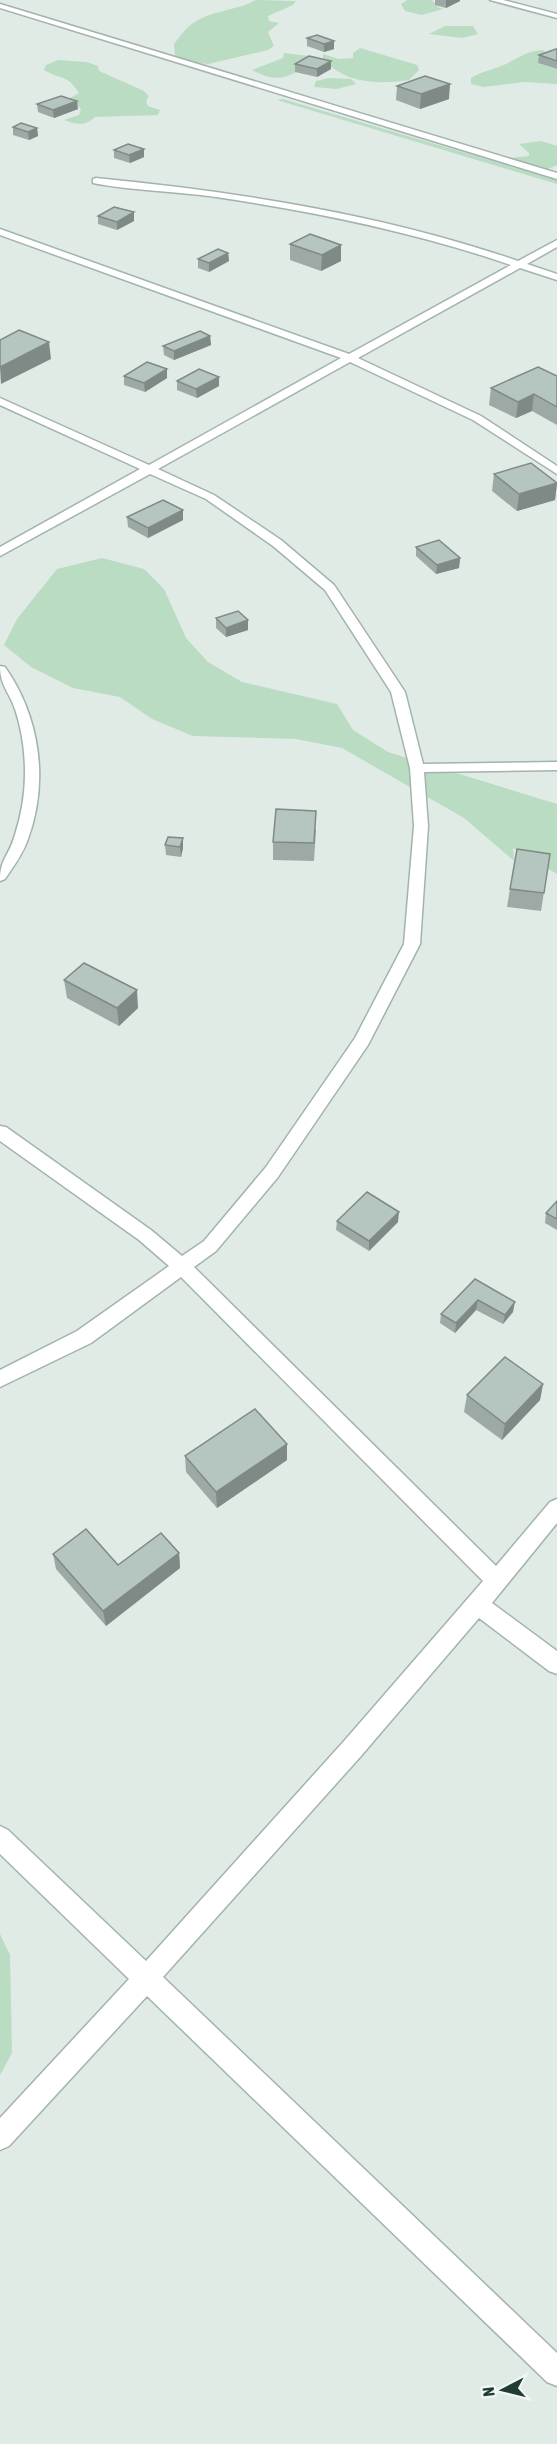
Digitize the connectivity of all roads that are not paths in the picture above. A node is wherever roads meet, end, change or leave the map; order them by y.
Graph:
1 (495, 0) edge
2 (0, 6) edge
3 (557, 16) edge
4 (255, 85) junction
5 (268, 98) dead end
6 (557, 176) edge
7 (96, 181) dead end
8 (0, 232) edge
9 (557, 243) edge
10 (520, 263) junction
11 (557, 277) edge
12 (350, 358) junction
13 (0, 401) edge
14 (150, 469) junction
15 (557, 471) edge
16 (0, 552) edge
17 (0, 670) edge
18 (557, 766) edge
19 (417, 768) junction
20 (0, 876) edge
21 (0, 1132) edge
22 (182, 1267) junction
23 (0, 1378) edge
24 (557, 1508) edge
25 (497, 1581) junction
26 (478, 1605) junction
27 (557, 1664) edge
28 (0, 1838) edge
29 (146, 1978) junction
30 (0, 2137) edge
31 (557, 2372) edge

1 - 3 street
2 - 4 street
4 - 5 street
4 - 6 street
7 - 10 street
8 - 12 street
9 - 10 street
10 - 11 street
10 - 12 street
12 - 14 street
12 - 15 street
13 - 14 street
14 - 16 street
14 - 19 street
17 - 20 street
18 - 19 street
19 - 22 street
21 - 22 street
22 - 23 street
22 - 25 street
24 - 25 street
25 - 26 street
26 - 27 street
26 - 29 street
28 - 29 street
29 - 30 street
29 - 31 street

